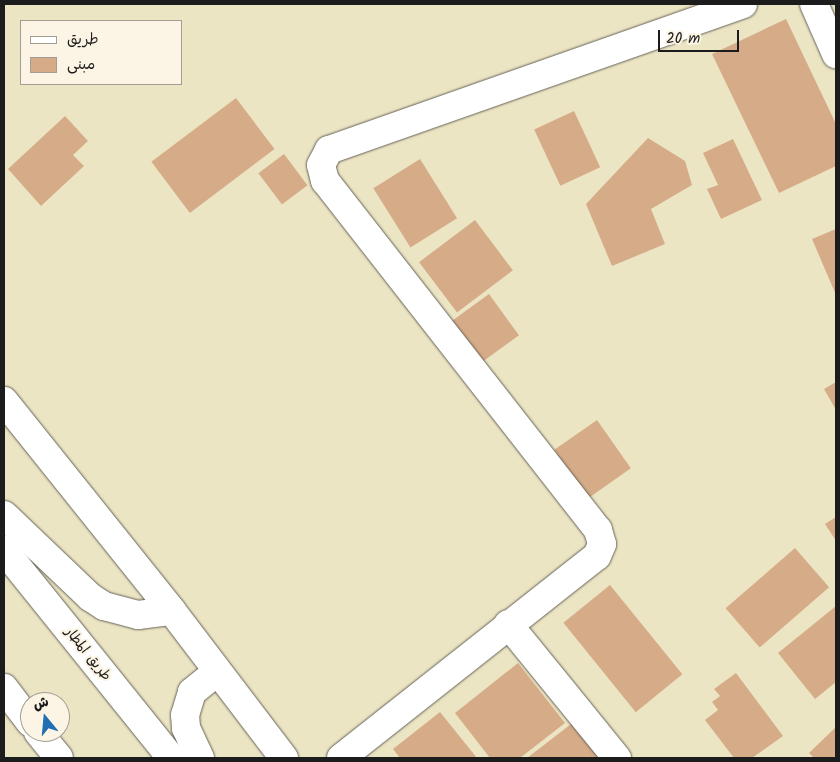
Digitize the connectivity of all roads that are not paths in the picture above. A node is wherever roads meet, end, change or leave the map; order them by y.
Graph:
1 (743, 4) edge
2 (814, 4) edge
3 (836, 54) edge
4 (4, 401) edge
5 (4, 515) edge
6 (4, 550) edge
7 (172, 611) junction
8 (508, 624) junction
9 (217, 672) junction
10 (4, 688) edge
11 (20, 709) edge
12 (46, 742) edge
13 (59, 758) edge
14 (171, 758) edge
15 (200, 758) edge
16 (284, 758) edge
17 (341, 758) edge
18 (617, 758) edge

1 - 8 main road
2 - 3 main road
4 - 7 main road
5 - 7 main road
6 - 14 main road, طريق المطار
7 - 9 main road
8 - 17 main road
8 - 18 main road
9 - 15 main road
9 - 16 main road
10 - 11 main road
12 - 13 main road

